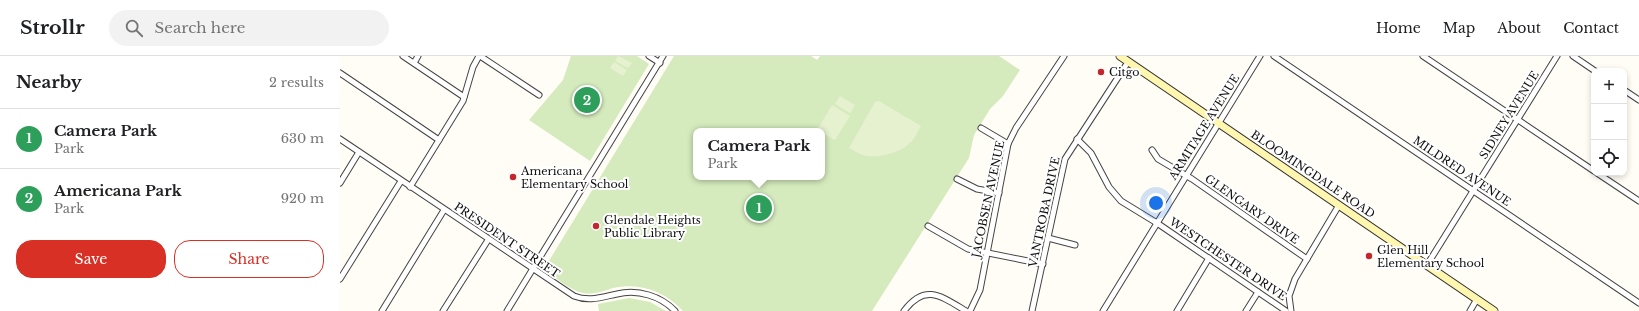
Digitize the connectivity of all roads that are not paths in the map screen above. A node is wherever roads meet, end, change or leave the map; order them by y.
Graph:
1 (403, 56) edge
2 (418, 56) edge
3 (480, 56) edge
4 (649, 56) edge
5 (664, 56) edge
6 (1064, 56) edge
7 (1120, 56) edge
8 (1260, 56) edge
9 (1274, 56) edge
10 (1423, 56) edge
11 (1557, 56) edge
12 (1573, 56) edge
13 (660, 62) junction
14 (1128, 62) junction
15 (414, 63) junction
16 (1591, 68) edge
17 (340, 73) edge
18 (1627, 92) edge
19 (539, 95) dead end
20 (464, 97) junction
21 (1639, 100) edge
22 (1518, 120) junction
23 (1218, 123) junction
24 (980, 128) dead end
25 (1077, 139) junction
26 (340, 140) edge
27 (439, 140) junction
28 (1008, 144) junction
29 (1152, 150) dead end
30 (359, 152) junction
31 (1591, 169) edge
32 (1186, 176) junction
33 (1602, 176) edge
34 (957, 179) dead end
35 (401, 181) junction
36 (340, 183) edge
37 (410, 187) junction
38 (1474, 191) junction
39 (999, 193) junction
40 (1639, 201) edge
41 (1339, 205) junction
42 (444, 210) junction
43 (1157, 223) junction
44 (928, 226) dead end
45 (1048, 238) junction
46 (488, 240) junction
47 (1075, 245) dead end
48 (987, 254) junction
49 (1209, 258) junction
50 (1307, 259) junction
51 (1043, 264) junction
52 (1427, 265) junction
53 (533, 270) junction
54 (340, 279) edge
55 (1258, 292) junction
56 (1477, 299) junction
57 (1639, 303) edge
58 (382, 311) edge
59 (443, 311) edge
60 (507, 311) edge
61 (675, 311) edge
62 (904, 311) edge
63 (966, 311) edge
64 (970, 311) edge
65 (1032, 311) edge
66 (1103, 311) edge
67 (1177, 311) edge
68 (1246, 311) edge
69 (1286, 311) edge
70 (1291, 311) edge
71 (1470, 311) edge
72 (1494, 311) edge

1 - 15 street
2 - 15 street
3 - 19 street
3 - 20 street
4 - 13 street
5 - 13 street
6 - 28 street, JACOBSEN AVENUE
7 - 14 main road, BLOOMINGDALE ROAD
8 - 23 street, ARMITAGE AVENUE
9 - 38 street, MILDRED AVENUE
10 - 22 street
11 - 22 street, SIDNEY AVENUE
12 - 16 street
13 - 53 street
14 - 23 main road, BLOOMINGDALE ROAD
14 - 25 street, VANTROBA DRIVE
15 - 20 street
17 - 27 street
18 - 21 street
20 - 27 street
22 - 31 street
22 - 38 street, SIDNEY AVENUE
23 - 32 street, ARMITAGE AVENUE
23 - 41 main road, BLOOMINGDALE ROAD
24 - 28 street
25 - 43 street, WESTCHESTER DRIVE
25 - 45 street, VANTROBA DRIVE
26 - 30 street, PRESIDENT STREET
27 - 37 street
28 - 39 street, JACOBSEN AVENUE
29 - 32 street, GLENGARY DRIVE
30 - 35 street, PRESIDENT STREET
30 - 36 street
32 - 43 street, ARMITAGE AVENUE
32 - 50 street, GLENGARY DRIVE
33 - 40 street
34 - 39 street
35 - 37 street, PRESIDENT STREET
35 - 54 street
37 - 42 street, PRESIDENT STREET
38 - 52 street, SIDNEY AVENUE
38 - 57 street, MILDRED AVENUE
39 - 48 street, JACOBSEN AVENUE
41 - 50 street
41 - 52 main road, BLOOMINGDALE ROAD
42 - 46 street, PRESIDENT STREET
42 - 58 street
43 - 49 street, WESTCHESTER DRIVE
43 - 66 street, ARMITAGE AVENUE
44 - 48 street
45 - 47 street
45 - 51 street, VANTROBA DRIVE
46 - 53 street, PRESIDENT STREET
46 - 59 street
48 - 51 street
48 - 64 street, JACOBSEN AVENUE
49 - 55 street, WESTCHESTER DRIVE
49 - 67 street
50 - 70 street
51 - 65 street, VANTROBA DRIVE
52 - 56 main road, BLOOMINGDALE ROAD
53 - 60 street
53 - 61 street, PRESIDENT STREET
55 - 68 street
55 - 69 street, WESTCHESTER DRIVE
56 - 71 street
56 - 72 main road, BLOOMINGDALE ROAD
62 - 63 street

